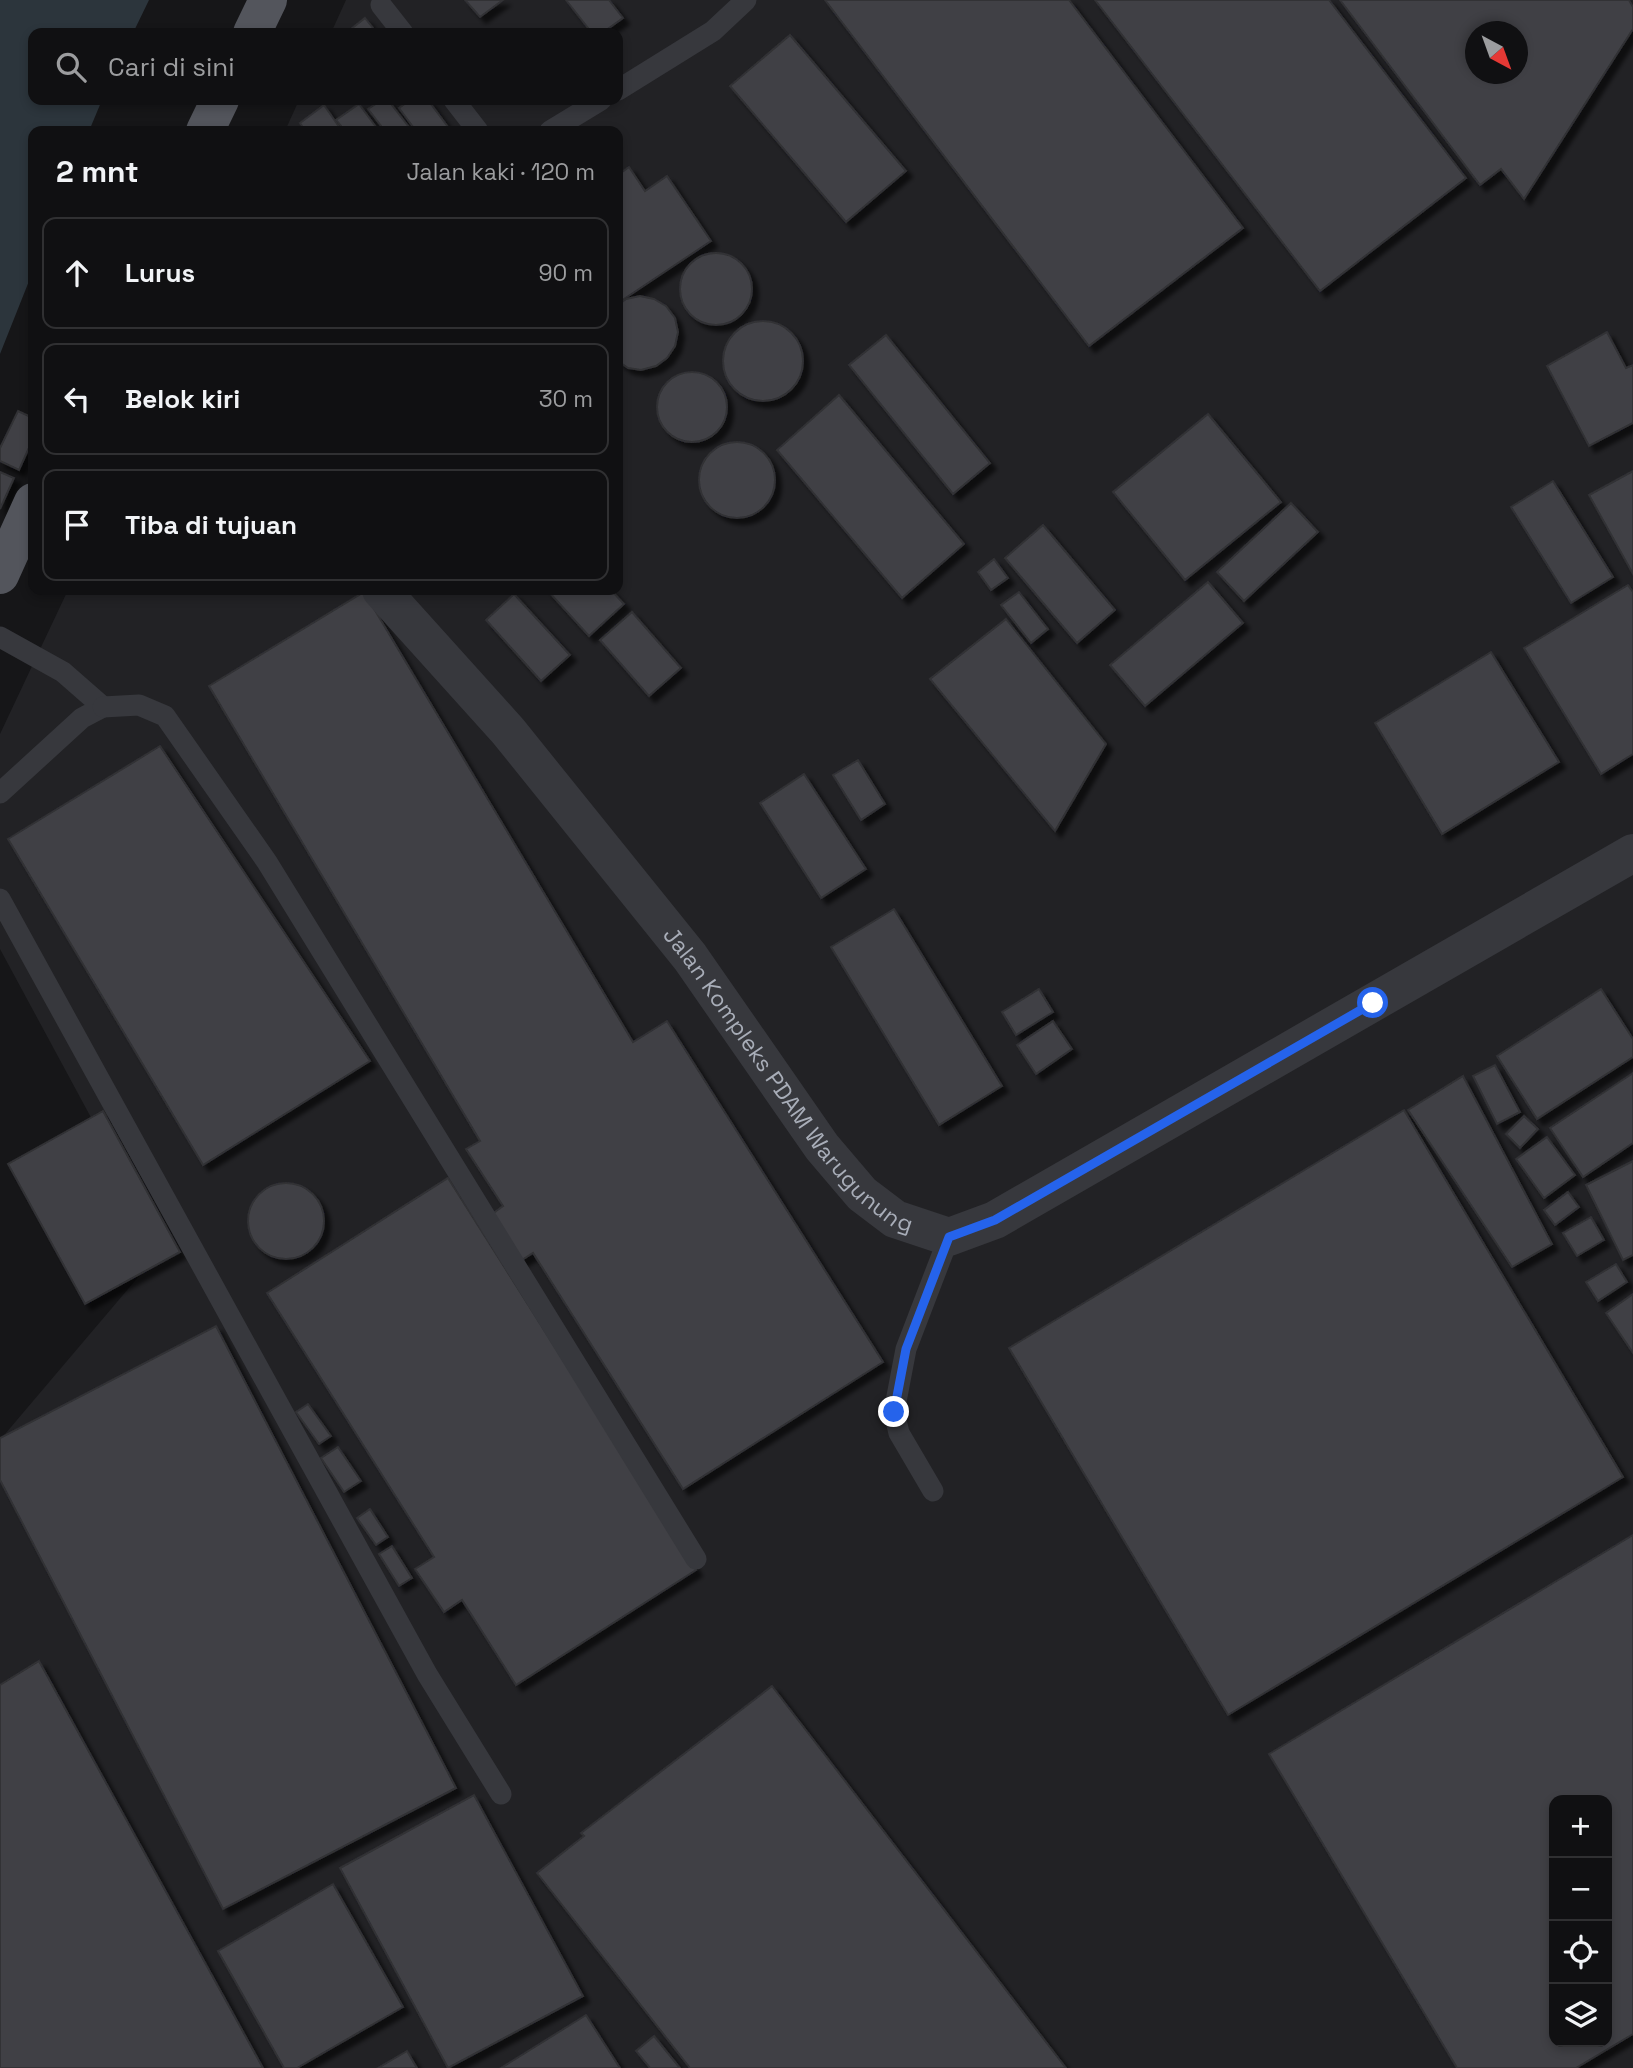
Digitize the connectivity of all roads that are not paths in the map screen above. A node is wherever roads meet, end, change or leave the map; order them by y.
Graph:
1 (268, 0) edge
2 (746, 0) edge
3 (381, 5) dead end
4 (254, 28) edge
5 (399, 28) edge
6 (623, 87) edge
7 (218, 105) edge
8 (458, 105) edge
9 (593, 105) edge
10 (207, 126) edge
11 (474, 126) edge
12 (558, 126) edge
13 (28, 513) edge
14 (0, 575) edge
15 (386, 595) edge
16 (0, 637) edge
17 (103, 707) junction
18 (0, 793) edge
19 (1633, 853) edge
20 (0, 899) edge
21 (949, 1237) junction
22 (933, 1492) dead end
23 (696, 1559) dead end
24 (501, 1794) dead end

1 - 4 main road
2 - 6 lane
3 - 5 lane
7 - 10 main road
8 - 11 lane
9 - 12 lane
13 - 14 main road
15 - 21 street, Jalan Kompleks PDAM Warugunung
16 - 17 lane
17 - 18 lane
17 - 23 lane
19 - 21 street, Jalan Kompleks PDAM Warugunung
20 - 24 lane
21 - 22 lane

